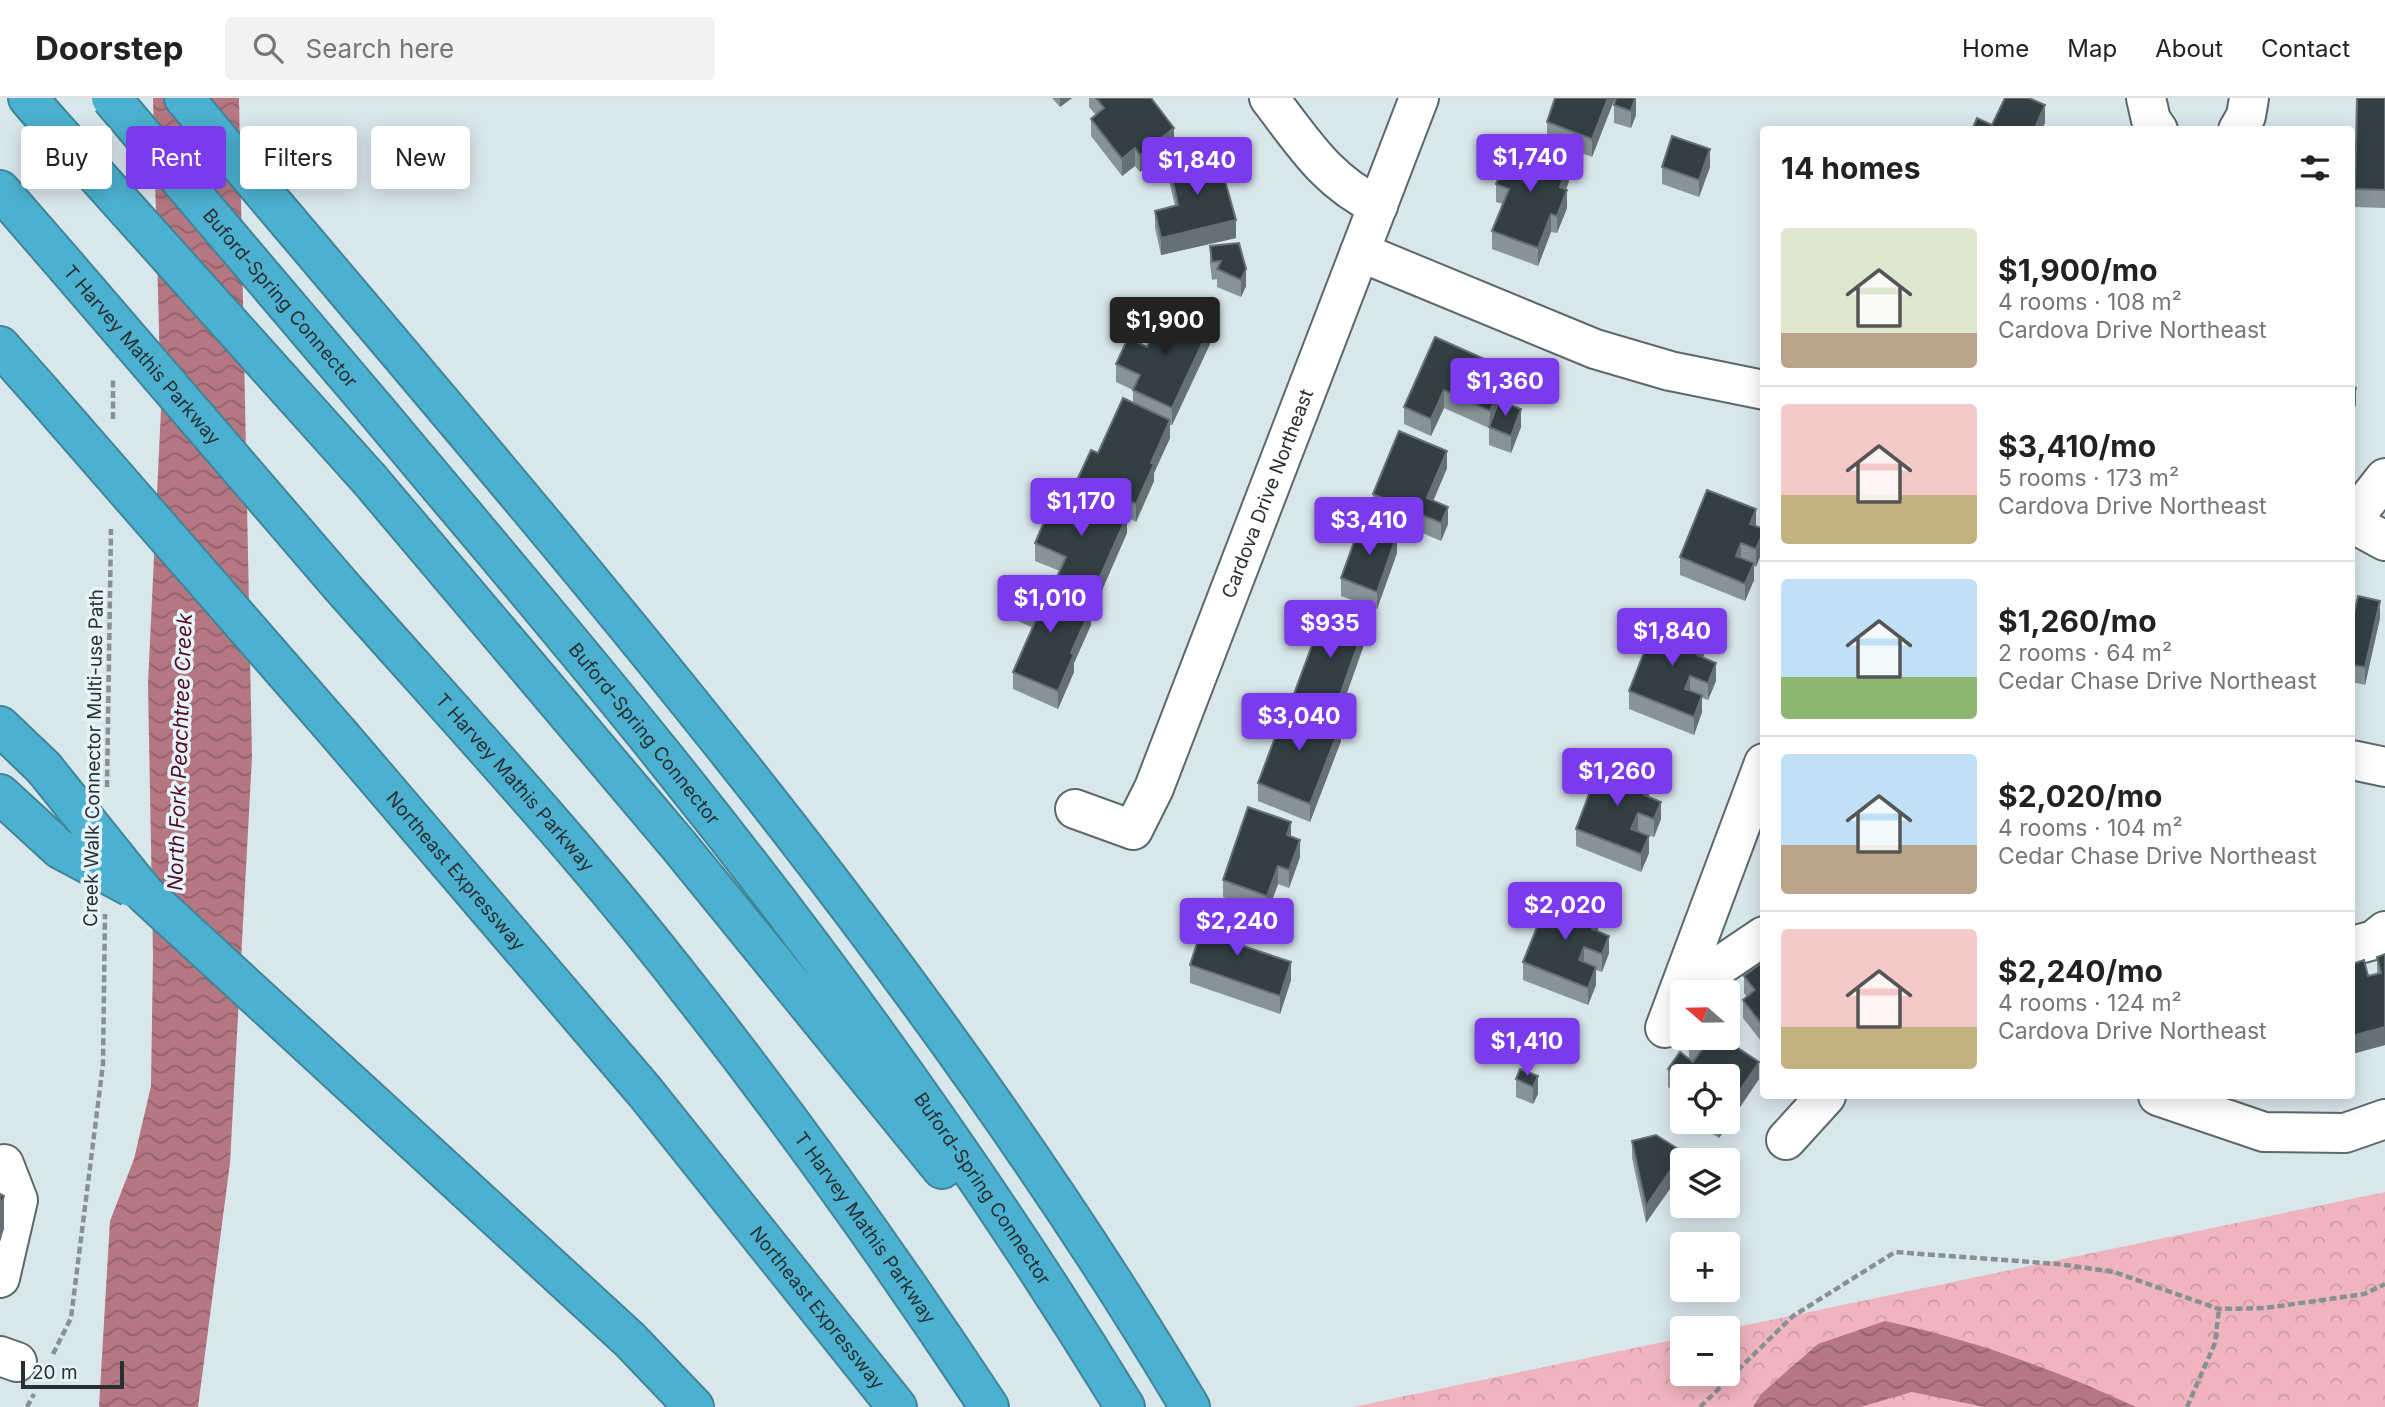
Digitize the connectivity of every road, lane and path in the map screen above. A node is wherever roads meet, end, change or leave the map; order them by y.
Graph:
1 (111, 98) edge
2 (184, 98) edge
3 (1269, 98) edge
4 (1419, 98) edge
5 (2146, 98) edge
6 (2249, 98) edge
7 (37, 108) edge
8 (2155, 126) edge
9 (2240, 126) edge
10 (0, 190) edge
11 (1378, 206) junction
12 (1360, 252) junction
13 (0, 346) edge
14 (113, 374) dead end
15 (1760, 389) edge
16 (112, 429) dead end
17 (2385, 478) edge
18 (111, 526) dead end
19 (2368, 531) edge
20 (0, 726) edge
21 (2355, 761) edge
22 (2385, 767) edge
23 (107, 788) dead end
24 (1760, 788) edge
25 (0, 794) edge
26 (1757, 807) edge
27 (1075, 809) dead end
28 (145, 894) junction
29 (105, 912) dead end
30 (2385, 931) edge
31 (1760, 939) edge
32 (2355, 945) edge
33 (1823, 1099) edge
34 (2167, 1099) edge
35 (2385, 1119) edge
36 (1786, 1140) dead end
37 (4, 1164) dead end
38 (0, 1278) edge
39 (2385, 1283) edge
40 (2219, 1309) junction
41 (26, 1365) edge
42 (1117, 1393) edge
43 (27, 1407) edge
44 (694, 1407) edge
45 (897, 1407) edge
46 (989, 1407) edge
47 (1190, 1407) edge
48 (1700, 1407) edge
49 (2187, 1407) edge

1 - 42 highway, Buford-Spring Connector, bridge
2 - 47 highway
3 - 11 street
4 - 11 street, Cardova Drive Northeast
5 - 8 street
6 - 9 street
7 - 42 highway, bridge
10 - 46 highway, T Harvey Mathis Parkway, bridge
11 - 12 street, Cardova Drive Northeast
12 - 15 street
12 - 27 street, Cardova Drive Northeast
13 - 45 highway, Northeast Expressway, bridge
14 - 16 path
17 - 19 street
18 - 23 path, Creek Walk Connector Multi-use Path
20 - 28 highway, bridge
21 - 22 street
24 - 26 street
25 - 28 highway, bridge
26 - 31 street
28 - 44 highway
29 - 41 path, Creek Walk Connector Multi-use Path
30 - 32 street
33 - 36 street
34 - 35 street
37 - 38 street
39 - 40 path
40 - 48 path
40 - 49 path
41 - 43 path, Creek Walk Connector Multi-use Path

